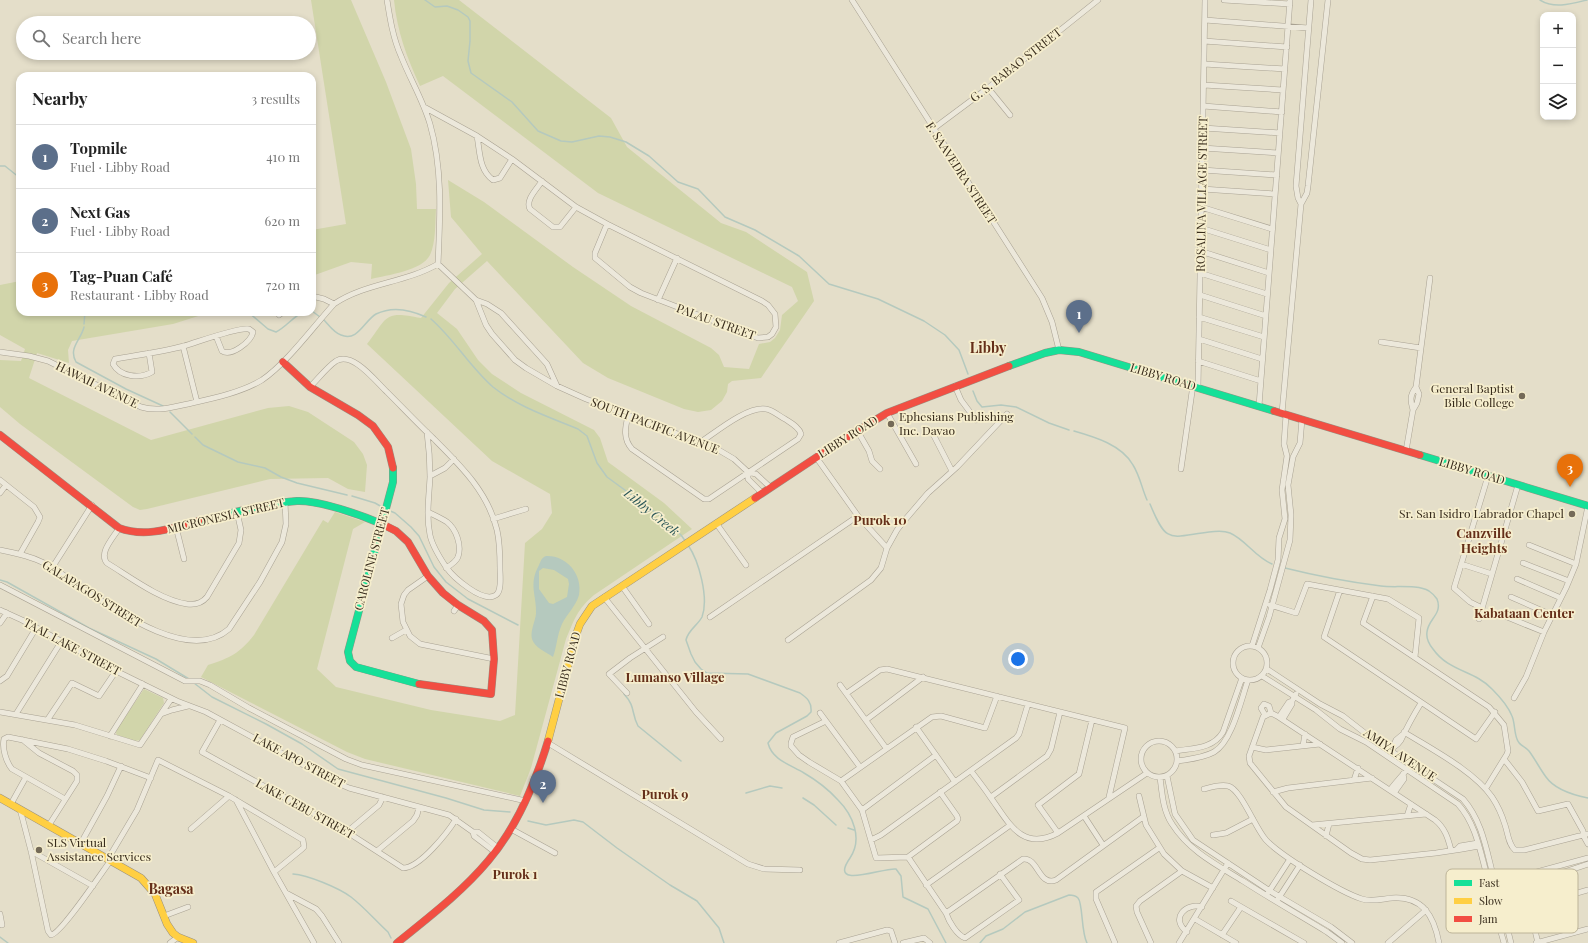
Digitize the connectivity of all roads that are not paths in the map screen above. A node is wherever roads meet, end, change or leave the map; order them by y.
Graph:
1 (387, 0) edge
2 (852, 0) edge
3 (1098, 0) edge
4 (1205, 0) edge
5 (1224, 0) edge
6 (1311, 0) edge
7 (1328, 0) edge
8 (1290, 2) edge
9 (1205, 20) junction
10 (1288, 26) junction
11 (1308, 28) junction
12 (1204, 41) junction
13 (1287, 47) junction
14 (1204, 64) junction
15 (1285, 69) junction
16 (1204, 85) junction
17 (988, 88) junction
18 (1283, 90) junction
19 (1203, 106) junction
20 (424, 107) junction
21 (1282, 112) junction
22 (1010, 115) dead end
23 (1203, 128) junction
24 (933, 129) junction
25 (1280, 133) junction
26 (477, 136) junction
27 (1202, 148) junction
28 (1278, 153) junction
29 (512, 159) junction
30 (1202, 170) junction
31 (1277, 175) junction
32 (542, 182) junction
33 (1202, 189) junction
34 (1275, 194) junction
35 (1301, 204) junction
36 (576, 207) junction
37 (1201, 207) junction
38 (607, 224) junction
39 (1201, 228) junction
40 (1272, 229) junction
41 (1271, 250) junction
42 (1200, 251) junction
43 (677, 258) junction
44 (438, 264) junction
45 (1200, 273) junction
46 (1269, 273) junction
47 (1430, 278) dead end
48 (1267, 294) junction
49 (1200, 295) junction
50 (316, 297) edge
51 (476, 300) junction
52 (658, 300) junction
53 (334, 304) junction
54 (1266, 316) junction
55 (1199, 317) junction
56 (216, 336) junction
57 (1264, 337) junction
58 (1199, 339) junction
59 (1381, 342) dead end
60 (183, 346) junction
61 (1421, 348) junction
62 (1060, 350) junction
63 (0, 352) edge
64 (150, 353) junction
65 (1262, 359) junction
66 (1198, 361) junction
67 (283, 362) junction
68 (1260, 381) junction
69 (557, 386) junction
70 (955, 386) junction
71 (1196, 386) junction
72 (310, 387) junction
73 (197, 402) junction
74 (1259, 406) junction
75 (887, 413) junction
76 (1007, 414) dead end
77 (1284, 414) junction
78 (628, 416) junction
79 (1302, 419) junction
80 (976, 420) dead end
81 (857, 430) junction
82 (427, 432) junction
83 (932, 432) dead end
84 (0, 435) edge
85 (701, 442) junction
86 (1406, 451) junction
87 (1287, 456) junction
88 (816, 457) junction
89 (1293, 457) junction
90 (454, 459) junction
91 (916, 464) dead end
92 (880, 469) dead end
93 (1181, 469) dead end
94 (748, 472) junction
95 (952, 472) junction
96 (430, 476) junction
97 (1488, 476) junction
98 (0, 480) edge
99 (6, 485) junction
100 (1518, 485) junction
101 (770, 488) junction
102 (0, 493) edge
103 (762, 493) junction
104 (285, 502) junction
105 (92, 506) junction
106 (1588, 506) edge
107 (526, 509) dead end
108 (237, 512) junction
109 (428, 512) junction
110 (858, 516) junction
111 (493, 519) junction
112 (381, 523) junction
113 (716, 523) junction
114 (176, 527) junction
115 (119, 528) junction
116 (1529, 545) dead end
117 (887, 548) junction
118 (0, 550) edge
119 (20, 554) junction
120 (184, 559) dead end
121 (1523, 563) dead end
122 (1461, 564) junction
123 (1576, 564) junction
124 (746, 565) dead end
125 (52, 568) junction
126 (446, 568) junction
127 (1492, 574) junction
128 (428, 576) junction
129 (1516, 579) dead end
130 (1569, 580) junction
131 (0, 585) edge
132 (622, 586) junction
133 (1340, 590) junction
134 (1373, 596) junction
135 (1511, 597) dead end
136 (604, 598) junction
137 (1561, 598) junction
138 (1266, 604) junction
139 (1272, 606) junction
140 (1482, 608) junction
141 (0, 610) edge
142 (7, 613) junction
143 (1552, 615) junction
144 (710, 617) dead end
145 (1507, 617) dead end
146 (1479, 619) dead end
147 (0, 623) edge
148 (649, 624) dead end
149 (36, 628) junction
150 (406, 630) junction
151 (1544, 632) junction
152 (663, 637) dead end
153 (392, 638) dead end
154 (788, 640) dead end
155 (61, 642) junction
156 (1252, 646) junction
157 (1258, 648) junction
158 (644, 649) junction
159 (1416, 657) junction
160 (494, 659) junction
161 (1267, 669) junction
162 (116, 671) junction
163 (1262, 676) junction
164 (1277, 676) junction
165 (923, 678) junction
166 (1242, 678) junction
167 (1248, 680) junction
168 (0, 681) edge
169 (1272, 683) junction
170 (1288, 683) junction
171 (143, 684) junction
172 (840, 684) dead end
173 (1284, 690) junction
174 (1299, 690) junction
175 (627, 692) dead end
176 (847, 693) junction
177 (491, 694) joint
178 (997, 696) junction
179 (171, 698) junction
180 (1294, 698) junction
181 (1514, 698) dead end
182 (1421, 703) junction
183 (1028, 704) junction
184 (189, 705) junction
185 (0, 712) edge
186 (1060, 712) junction
187 (1495, 712) junction
188 (820, 713) dead end
189 (1271, 713) junction
190 (16, 714) junction
191 (160, 715) junction
192 (1265, 715) junction
193 (1281, 718) junction
194 (48, 719) junction
195 (220, 720) junction
196 (866, 720) junction
197 (1092, 720) junction
198 (826, 721) junction
199 (916, 727) junction
200 (1305, 734) junction
201 (1403, 734) junction
202 (110, 736) junction
203 (721, 739) dead end
204 (24, 740) junction
205 (548, 743) junction
206 (1321, 744) junction
207 (1303, 746) junction
208 (1200, 747) junction
209 (886, 748) junction
210 (1194, 748) junction
211 (1252, 748) junction
212 (1392, 749) junction
213 (1176, 751) junction
214 (936, 755) junction
215 (1203, 756) junction
216 (1387, 756) junction
217 (1196, 758) junction
218 (1504, 759) junction
219 (1178, 761) junction
220 (1410, 763) junction
221 (121, 766) junction
222 (860, 767) junction
223 (1358, 768) junction
224 (1407, 769) junction
225 (971, 771) junction
226 (1147, 773) junction
227 (1166, 776) junction
228 (26, 777) junction
229 (1160, 777) junction
230 (151, 778) junction
231 (1372, 778) junction
232 (1354, 780) junction
233 (841, 781) junction
234 (955, 782) junction
235 (1486, 788) junction
236 (1204, 789) dead end
237 (1392, 791) junction
238 (940, 792) junction
239 (1273, 792) junction
240 (229, 796) junction
241 (1139, 796) dead end
242 (383, 797) junction
243 (991, 797) junction
244 (1109, 797) junction
245 (0, 798) edge
246 (65, 799) junction
247 (236, 800) junction
248 (526, 801) junction
249 (11, 804) junction
250 (1411, 804) junction
251 (419, 806) junction
252 (20, 808) junction
253 (862, 810) junction
254 (1426, 814) junction
255 (1084, 816) junction
256 (1406, 816) junction
257 (1143, 817) junction
258 (456, 819) junction
259 (1253, 819) junction
260 (1329, 824) junction
261 (49, 825) junction
262 (1312, 825) junction
263 (1009, 826) junction
264 (191, 828) dead end
265 (511, 829) junction
266 (347, 832) junction
267 (1058, 833) junction
268 (1585, 834) edge
269 (1213, 835) dead end
270 (1326, 836) junction
271 (870, 840) junction
272 (81, 843) junction
273 (1588, 844) edge
274 (1104, 845) junction
275 (1478, 845) junction
276 (1159, 848) junction
277 (497, 850) junction
278 (1451, 850) junction
279 (31, 851) junction
280 (377, 851) junction
281 (555, 853) dead end
282 (908, 857) junction
283 (1588, 858) edge
284 (1290, 859) junction
285 (109, 860) junction
286 (1228, 863) junction
287 (1588, 864) edge
288 (1300, 865) junction
289 (1485, 869) edge
290 (1492, 869) edge
291 (1548, 869) edge
292 (1574, 869) edge
293 (800, 870) dead end
294 (1224, 870) junction
295 (1182, 871) junction
296 (274, 872) junction
297 (1000, 874) junction
298 (926, 885) junction
299 (93, 886) junction
300 (1213, 888) junction
301 (1588, 890) edge
302 (1270, 891) junction
303 (286, 893) junction
304 (1578, 893) edge
305 (1267, 896) junction
306 (1279, 896) junction
307 (1231, 901) dead end
308 (1276, 902) junction
309 (188, 907) dead end
310 (1202, 907) junction
311 (1241, 907) junction
312 (1426, 910) junction
313 (946, 913) junction
314 (0, 914) edge
315 (164, 916) junction
316 (1195, 919) junction
317 (2, 925) dead end
318 (1588, 929) edge
319 (1187, 932) junction
320 (1578, 932) edge
321 (1501, 933) edge
322 (1509, 933) edge
323 (1535, 933) edge
324 (1573, 933) edge
325 (1222, 935) junction
326 (178, 937) junction
327 (1344, 942) edge
328 (170, 943) edge
329 (193, 943) edge
330 (314, 943) edge
331 (339, 943) edge
332 (397, 943) edge
333 (839, 943) edge
334 (895, 943) edge
335 (904, 943) edge
336 (930, 943) edge
337 (1115, 943) edge
338 (1151, 943) edge
339 (1179, 943) edge
340 (1236, 943) edge
341 (1304, 943) edge
342 (1352, 943) edge
343 (1388, 943) edge
344 (1439, 943) edge
345 (1504, 943) edge
346 (1511, 943) edge
347 (1537, 943) edge

1 - 20 street
2 - 24 street, F. SAAVEDRA STREET
3 - 17 street, G. S. BABAO STREET
4 - 9 street, ROSALINA VILLAGE STREET
5 - 8 street
6 - 11 street
7 - 35 street
8 - 10 street
9 - 10 street
9 - 12 street, ROSALINA VILLAGE STREET
10 - 11 street
10 - 13 street
11 - 35 street
12 - 13 street
12 - 14 street, ROSALINA VILLAGE STREET
13 - 15 street
14 - 15 street
14 - 16 street, ROSALINA VILLAGE STREET
15 - 18 street
16 - 18 street
16 - 19 street, ROSALINA VILLAGE STREET
17 - 22 street
17 - 24 street, G. S. BABAO STREET
18 - 21 street
19 - 21 street
19 - 23 street, ROSALINA VILLAGE STREET
20 - 26 street, PALAU STREET
20 - 44 street
21 - 25 street
23 - 25 street
23 - 27 street, ROSALINA VILLAGE STREET
24 - 62 street, F. SAAVEDRA STREET
25 - 28 street
26 - 29 street, PALAU STREET
26 - 29 street
27 - 28 street
27 - 30 street, ROSALINA VILLAGE STREET
28 - 31 street
29 - 32 street, PALAU STREET
30 - 31 street
30 - 33 street, ROSALINA VILLAGE STREET
31 - 34 street
32 - 36 street, PALAU STREET
32 - 36 street
33 - 34 street
33 - 37 street, ROSALINA VILLAGE STREET
34 - 40 street
35 - 77 street
36 - 38 street, PALAU STREET
37 - 39 street, ROSALINA VILLAGE STREET
37 - 40 street
38 - 43 street, PALAU STREET
38 - 52 street, PALAU STREET
39 - 41 street
39 - 42 street, ROSALINA VILLAGE STREET
40 - 41 street
41 - 46 street
42 - 45 street, ROSALINA VILLAGE STREET
42 - 46 street
43 - 52 street
43 - 52 street, PALAU STREET
44 - 51 street, SOUTH PACIFIC AVENUE
44 - 53 street, HAWAII AVENUE
45 - 48 street
45 - 49 street, ROSALINA VILLAGE STREET
46 - 48 street
47 - 61 street
48 - 54 street
49 - 54 street
49 - 55 street, ROSALINA VILLAGE STREET
50 - 53 street
51 - 69 street, SOUTH PACIFIC AVENUE
51 - 69 street, SOUTH PACIFIC AVENUE
53 - 67 street, HAWAII AVENUE
54 - 57 street
55 - 57 street
55 - 58 street, ROSALINA VILLAGE STREET
56 - 56 street
56 - 60 street
57 - 65 street
58 - 65 street
58 - 66 street, ROSALINA VILLAGE STREET
59 - 61 street
60 - 64 street
60 - 73 street
61 - 86 street
62 - 70 main road, LIBBY ROAD
62 - 71 main road, LIBBY ROAD
63 - 73 street, HAWAII AVENUE
64 - 64 street
65 - 68 street
66 - 68 street
66 - 71 street, ROSALINA VILLAGE STREET
67 - 72 main road, CAROLINE STREET
67 - 73 street, HAWAII AVENUE
68 - 74 street
69 - 78 street, SOUTH PACIFIC AVENUE
70 - 75 main road, LIBBY ROAD
70 - 80 street
71 - 74 main road, LIBBY ROAD
71 - 93 street, ROSALINA VILLAGE STREET
72 - 82 street
72 - 112 main road, CAROLINE STREET
74 - 77 main road, LIBBY ROAD
75 - 81 main road, LIBBY ROAD
75 - 91 street
76 - 95 street
77 - 79 main road, LIBBY ROAD
77 - 87 street
78 - 85 street, SOUTH PACIFIC AVENUE
78 - 94 street
79 - 86 main road, LIBBY ROAD
79 - 89 street
81 - 88 main road, LIBBY ROAD
81 - 92 street
82 - 90 street
82 - 96 street
83 - 95 street
84 - 105 main road, MICRONESIA STREET
85 - 94 street, SOUTH PACIFIC AVENUE
85 - 94 street
86 - 97 main road, LIBBY ROAD
87 - 89 street
87 - 138 street
88 - 101 main road, LIBBY ROAD
88 - 110 street
89 - 139 street
90 - 96 street
90 - 111 street
94 - 101 street, SOUTH PACIFIC AVENUE
94 - 103 street, SOUTH PACIFIC AVENUE
95 - 117 street
96 - 109 street
97 - 100 main road, LIBBY ROAD
97 - 122 street
98 - 99 street
99 - 102 street
99 - 119 street
100 - 106 main road, LIBBY ROAD
100 - 127 street
101 - 103 main road, LIBBY ROAD
103 - 113 main road, LIBBY ROAD
104 - 108 main road, MICRONESIA STREET
104 - 112 main road, MICRONESIA STREET
104 - 125 street, GALAPAGOS STREET
105 - 115 main road, MICRONESIA STREET
105 - 125 street
106 - 123 street
107 - 111 street
108 - 114 main road, MICRONESIA STREET
108 - 115 street
109 - 126 street
109 - 126 street
110 - 117 street
110 - 144 street
111 - 126 street
112 - 128 main road, MICRONESIA STREET
112 - 177 main road, CAROLINE STREET
113 - 124 street
113 - 132 main road, LIBBY ROAD
114 - 115 main road, MICRONESIA STREET
114 - 120 street
116 - 123 street
117 - 154 street
118 - 119 street, GALAPAGOS STREET
119 - 125 street, GALAPAGOS STREET
121 - 130 street
122 - 127 street
122 - 140 street
123 - 130 street
127 - 140 street
128 - 150 street
128 - 160 main road, MICRONESIA STREET
129 - 137 street
130 - 137 street
131 - 248 street
132 - 136 main road, LIBBY ROAD
132 - 148 street
133 - 134 street
133 - 139 street
133 - 182 street
134 - 159 street
134 - 159 street
135 - 143 street
136 - 158 street
136 - 205 main road, LIBBY ROAD
137 - 143 street
138 - 139 street
138 - 156 street
139 - 157 street
140 - 146 street
141 - 142 street, TAAL LAKE STREET
142 - 147 street
142 - 149 street, TAAL LAKE STREET
143 - 151 street
145 - 151 street
149 - 155 street, TAAL LAKE STREET
149 - 168 street
150 - 153 street
150 - 160 street
151 - 181 street
152 - 158 street
155 - 162 street, TAAL LAKE STREET
155 - 190 street
156 - 157 street
156 - 166 street
157 - 161 street
158 - 175 street
158 - 203 street
159 - 187 street
160 - 177 main road, MICRONESIA STREET
161 - 163 street
161 - 164 street, AMIYA AVENUE
162 - 171 street, TAAL LAKE STREET
162 - 194 street
163 - 167 street
163 - 169 street, AMIYA AVENUE
164 - 169 street
164 - 170 street, AMIYA AVENUE
165 - 176 street
165 - 178 street
165 - 196 street
166 - 167 street
166 - 208 street
167 - 215 street
169 - 173 street, AMIYA AVENUE
170 - 173 street
170 - 174 street, AMIYA AVENUE
171 - 179 street, TAAL LAKE STREET
171 - 202 street
172 - 176 street
173 - 180 street, AMIYA AVENUE
174 - 180 street
174 - 212 street, AMIYA AVENUE
176 - 196 street
178 - 183 street
178 - 199 street
179 - 184 street, LAKE APO STREET
179 - 191 street
180 - 193 street
180 - 216 street, AMIYA AVENUE
182 - 187 street
182 - 201 street
183 - 186 street
183 - 225 street
184 - 191 street
184 - 195 street, LAKE APO STREET
185 - 190 street
186 - 197 street
186 - 243 street
187 - 218 street
188 - 198 street
189 - 192 street
189 - 192 street
189 - 193 street
190 - 194 street
191 - 202 street
192 - 211 street
193 - 200 street
194 - 202 street
195 - 242 street, LAKE APO STREET
195 - 266 street, LAKE CEBU STREET
196 - 209 street
197 - 244 street
197 - 267 street
198 - 222 street
198 - 233 street
199 - 209 street
199 - 214 street
200 - 206 street
200 - 207 street
201 - 212 street
201 - 235 street
204 - 221 street
204 - 228 street
204 - 246 street
205 - 248 main road, LIBBY ROAD
205 - 293 street
206 - 207 street
206 - 223 street
207 - 211 street
208 - 210 street
208 - 215 street
209 - 222 street
210 - 213 street
210 - 217 street
211 - 239 street
212 - 216 street
212 - 220 street, AMIYA AVENUE
213 - 219 street
213 - 226 street
214 - 234 street
214 - 253 street
215 - 217 street
216 - 224 street, AMIYA AVENUE
217 - 219 street
218 - 235 street
218 - 268 street
219 - 227 street
220 - 224 street
220 - 290 street, AMIYA AVENUE
221 - 230 street
221 - 272 street
222 - 233 street
223 - 231 street
223 - 232 street
224 - 237 street
224 - 275 street, AMIYA AVENUE
225 - 234 street
225 - 243 street
226 - 229 street
226 - 244 street
227 - 229 street
227 - 286 street
228 - 246 street
228 - 249 street
229 - 294 street
230 - 240 street
230 - 285 street
231 - 232 street
231 - 237 street
232 - 239 street
233 - 253 street
234 - 238 street
235 - 268 street
236 - 259 street
237 - 250 street
238 - 271 street
238 - 282 street
239 - 262 street
240 - 247 street
240 - 264 street
241 - 257 street
242 - 251 street, LAKE APO STREET
242 - 266 street
243 - 263 street
244 - 255 street
245 - 249 main road
246 - 261 street
247 - 296 street
247 - 296 street
248 - 265 main road, LIBBY ROAD
249 - 252 main road
250 - 254 street
250 - 256 street
251 - 258 street, LAKE APO STREET
251 - 280 street
252 - 261 main road
252 - 279 street
253 - 271 street
254 - 256 street
254 - 278 street
255 - 267 street
255 - 274 street
256 - 260 street
257 - 274 street
257 - 276 street
258 - 277 street, LAKE APO STREET
258 - 280 street, LAKE CEBU STREET
259 - 269 street
259 - 284 street
260 - 262 street
260 - 270 street
261 - 272 main road
262 - 270 street
263 - 267 street
263 - 298 street
265 - 277 main road, LIBBY ROAD
265 - 281 street
266 - 280 street, LAKE CEBU STREET
268 - 273 street
270 - 278 street
271 - 282 street
272 - 285 main road
274 - 297 street
275 - 278 street
275 - 289 street, AMIYA AVENUE
276 - 295 street
276 - 337 street
277 - 332 main road, LIBBY ROAD
279 - 299 street
279 - 299 street
282 - 298 street
283 - 291 street
284 - 288 street
284 - 302 street
285 - 299 street
285 - 315 main road
286 - 294 street
286 - 302 street
287 - 292 street
288 - 306 street
288 - 312 street
294 - 300 street
294 - 305 street
295 - 300 street
295 - 338 street
296 - 303 street
297 - 313 street
297 - 313 street
298 - 313 street
300 - 310 street
301 - 304 street
302 - 305 street
302 - 306 street
303 - 330 street
303 - 331 street
305 - 308 street
306 - 308 street
306 - 327 street
307 - 311 street
308 - 327 street
309 - 315 street
310 - 316 street
310 - 319 street
311 - 325 street
311 - 341 street
312 - 343 street
312 - 344 street
314 - 317 street
315 - 326 main road
316 - 319 street
316 - 325 street
318 - 320 street
319 - 339 street
321 - 345 street
322 - 346 street
323 - 347 street
324 - 347 street
325 - 340 street
326 - 328 street
326 - 329 main road
327 - 342 street
333 - 334 street
335 - 336 street

